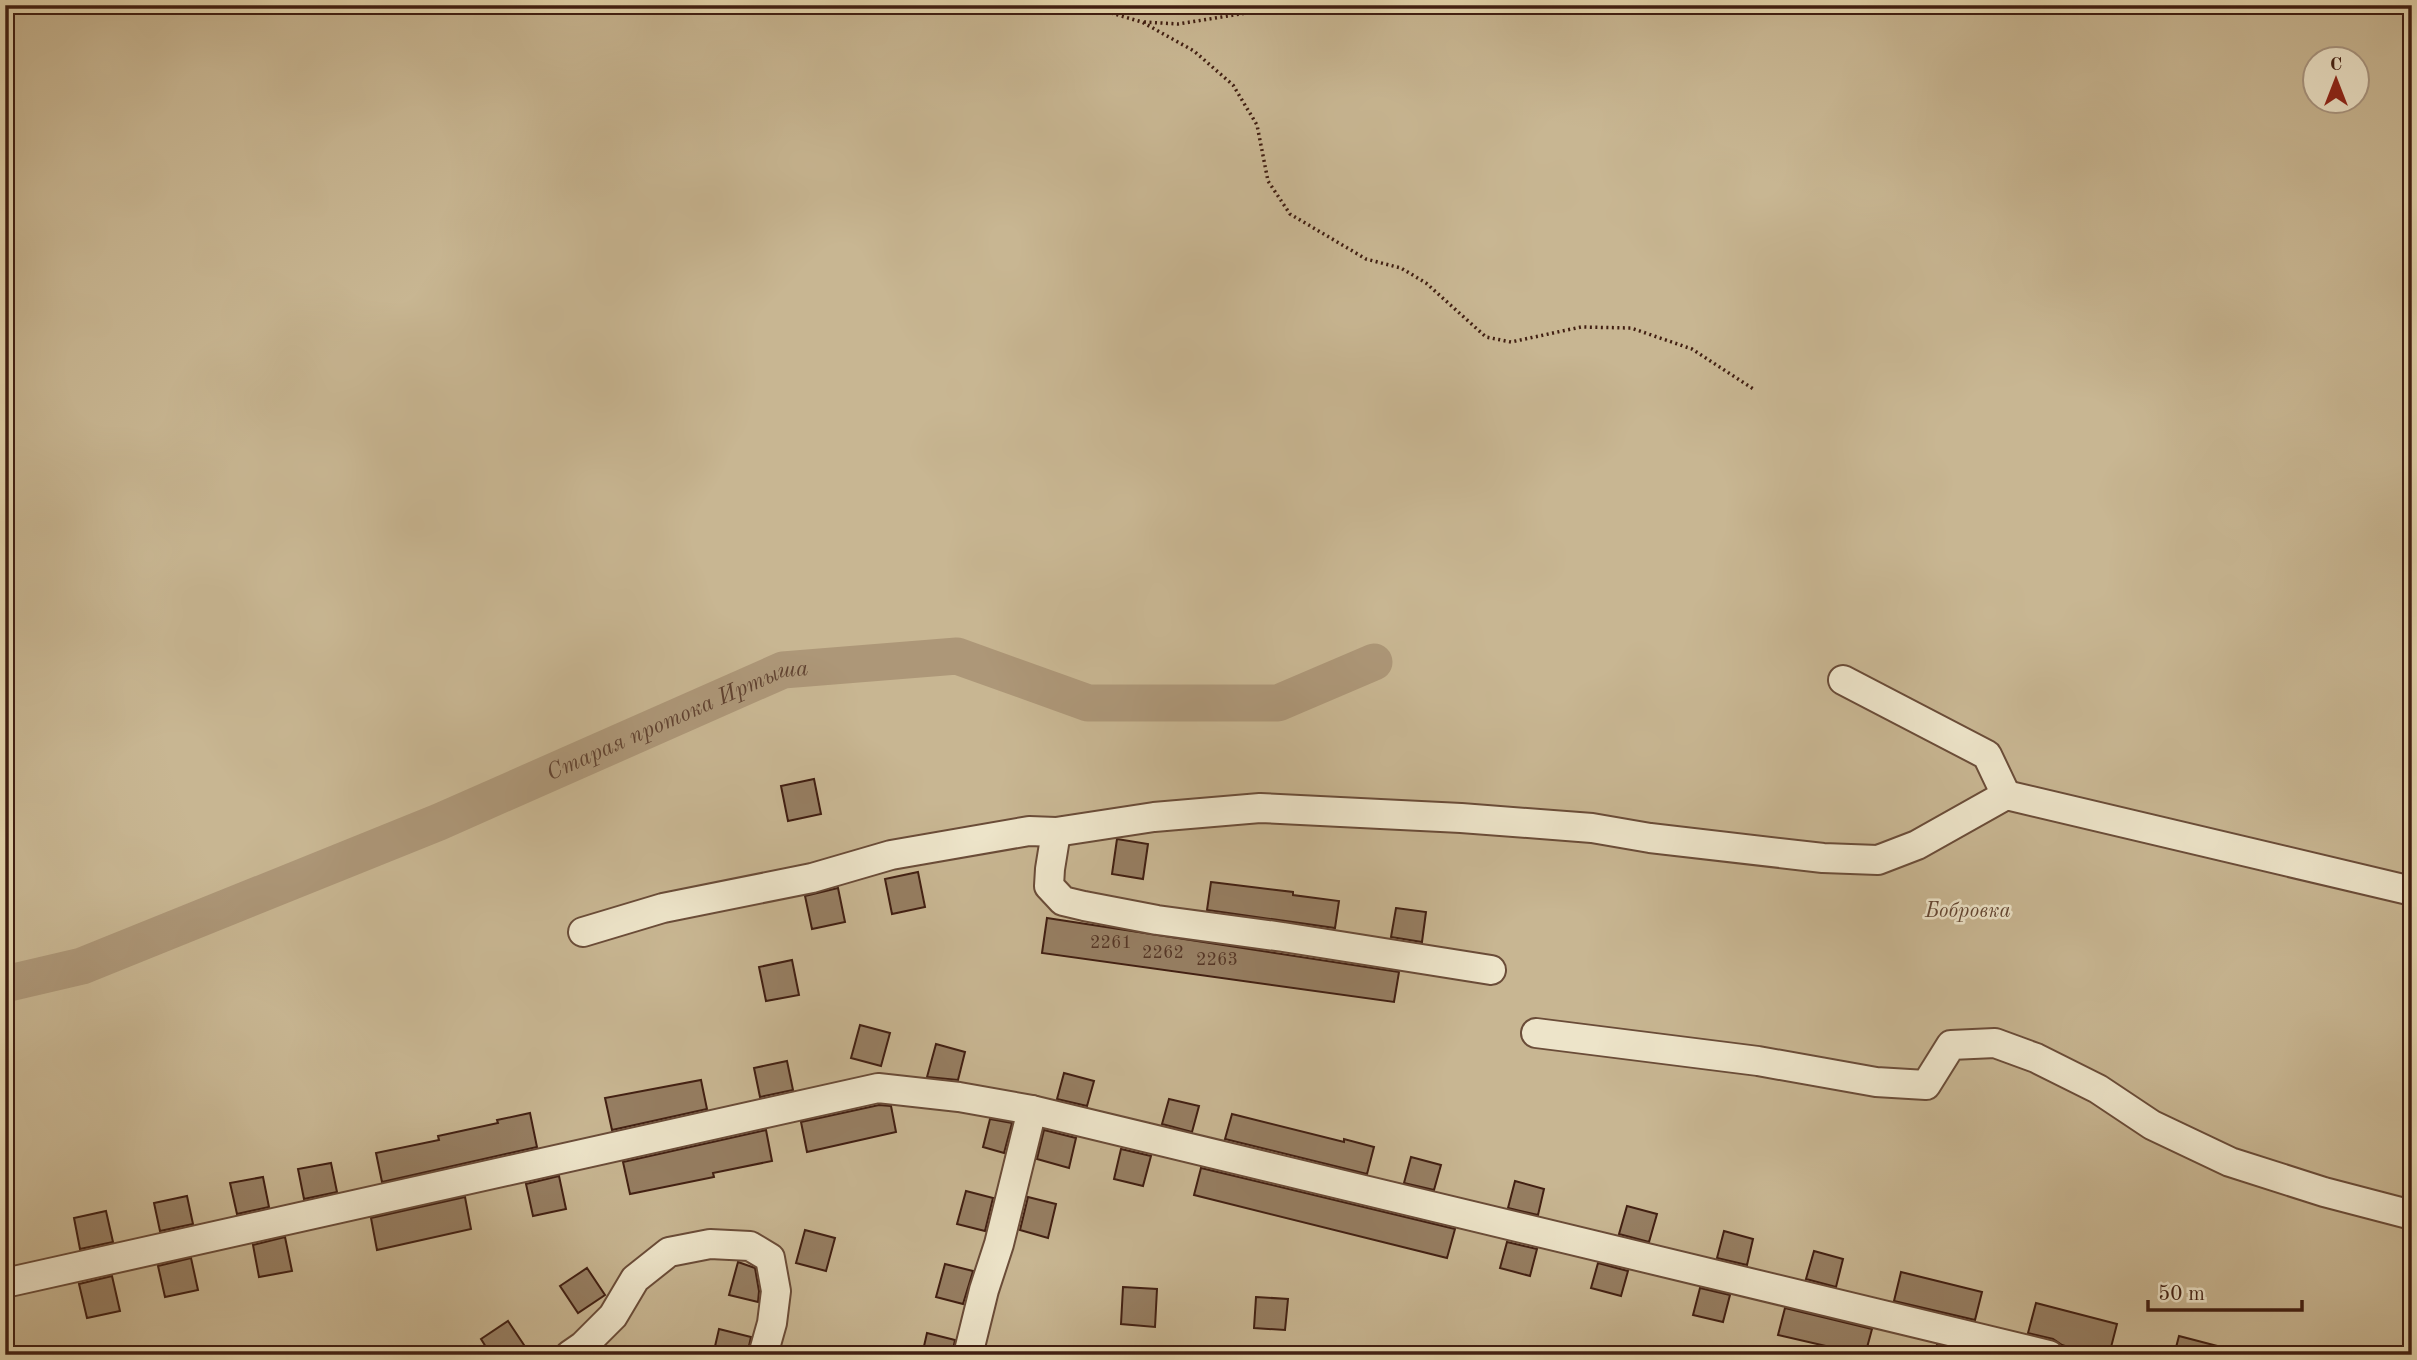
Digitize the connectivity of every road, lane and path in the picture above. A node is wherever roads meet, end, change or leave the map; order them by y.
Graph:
1 (986, 5) edge
2 (1296, 5) edge
3 (1142, 22) junction
4 (1755, 390) dead end
5 (1843, 680) dead end
6 (2006, 795) junction
7 (1056, 832) junction
8 (2412, 891) edge
9 (583, 932) dead end
10 (1491, 970) dead end
11 (1535, 1033) dead end
12 (1032, 1110) junction
13 (2412, 1215) edge
14 (5, 1283) edge
15 (570, 1355) edge
16 (763, 1355) edge
17 (968, 1355) edge
18 (2049, 1355) edge

1 - 3 path
2 - 3 path
3 - 4 path
5 - 6 street
6 - 7 street
6 - 8 street
7 - 9 street
7 - 10 street
11 - 13 street
12 - 14 street
12 - 17 street
12 - 18 street
15 - 16 street

